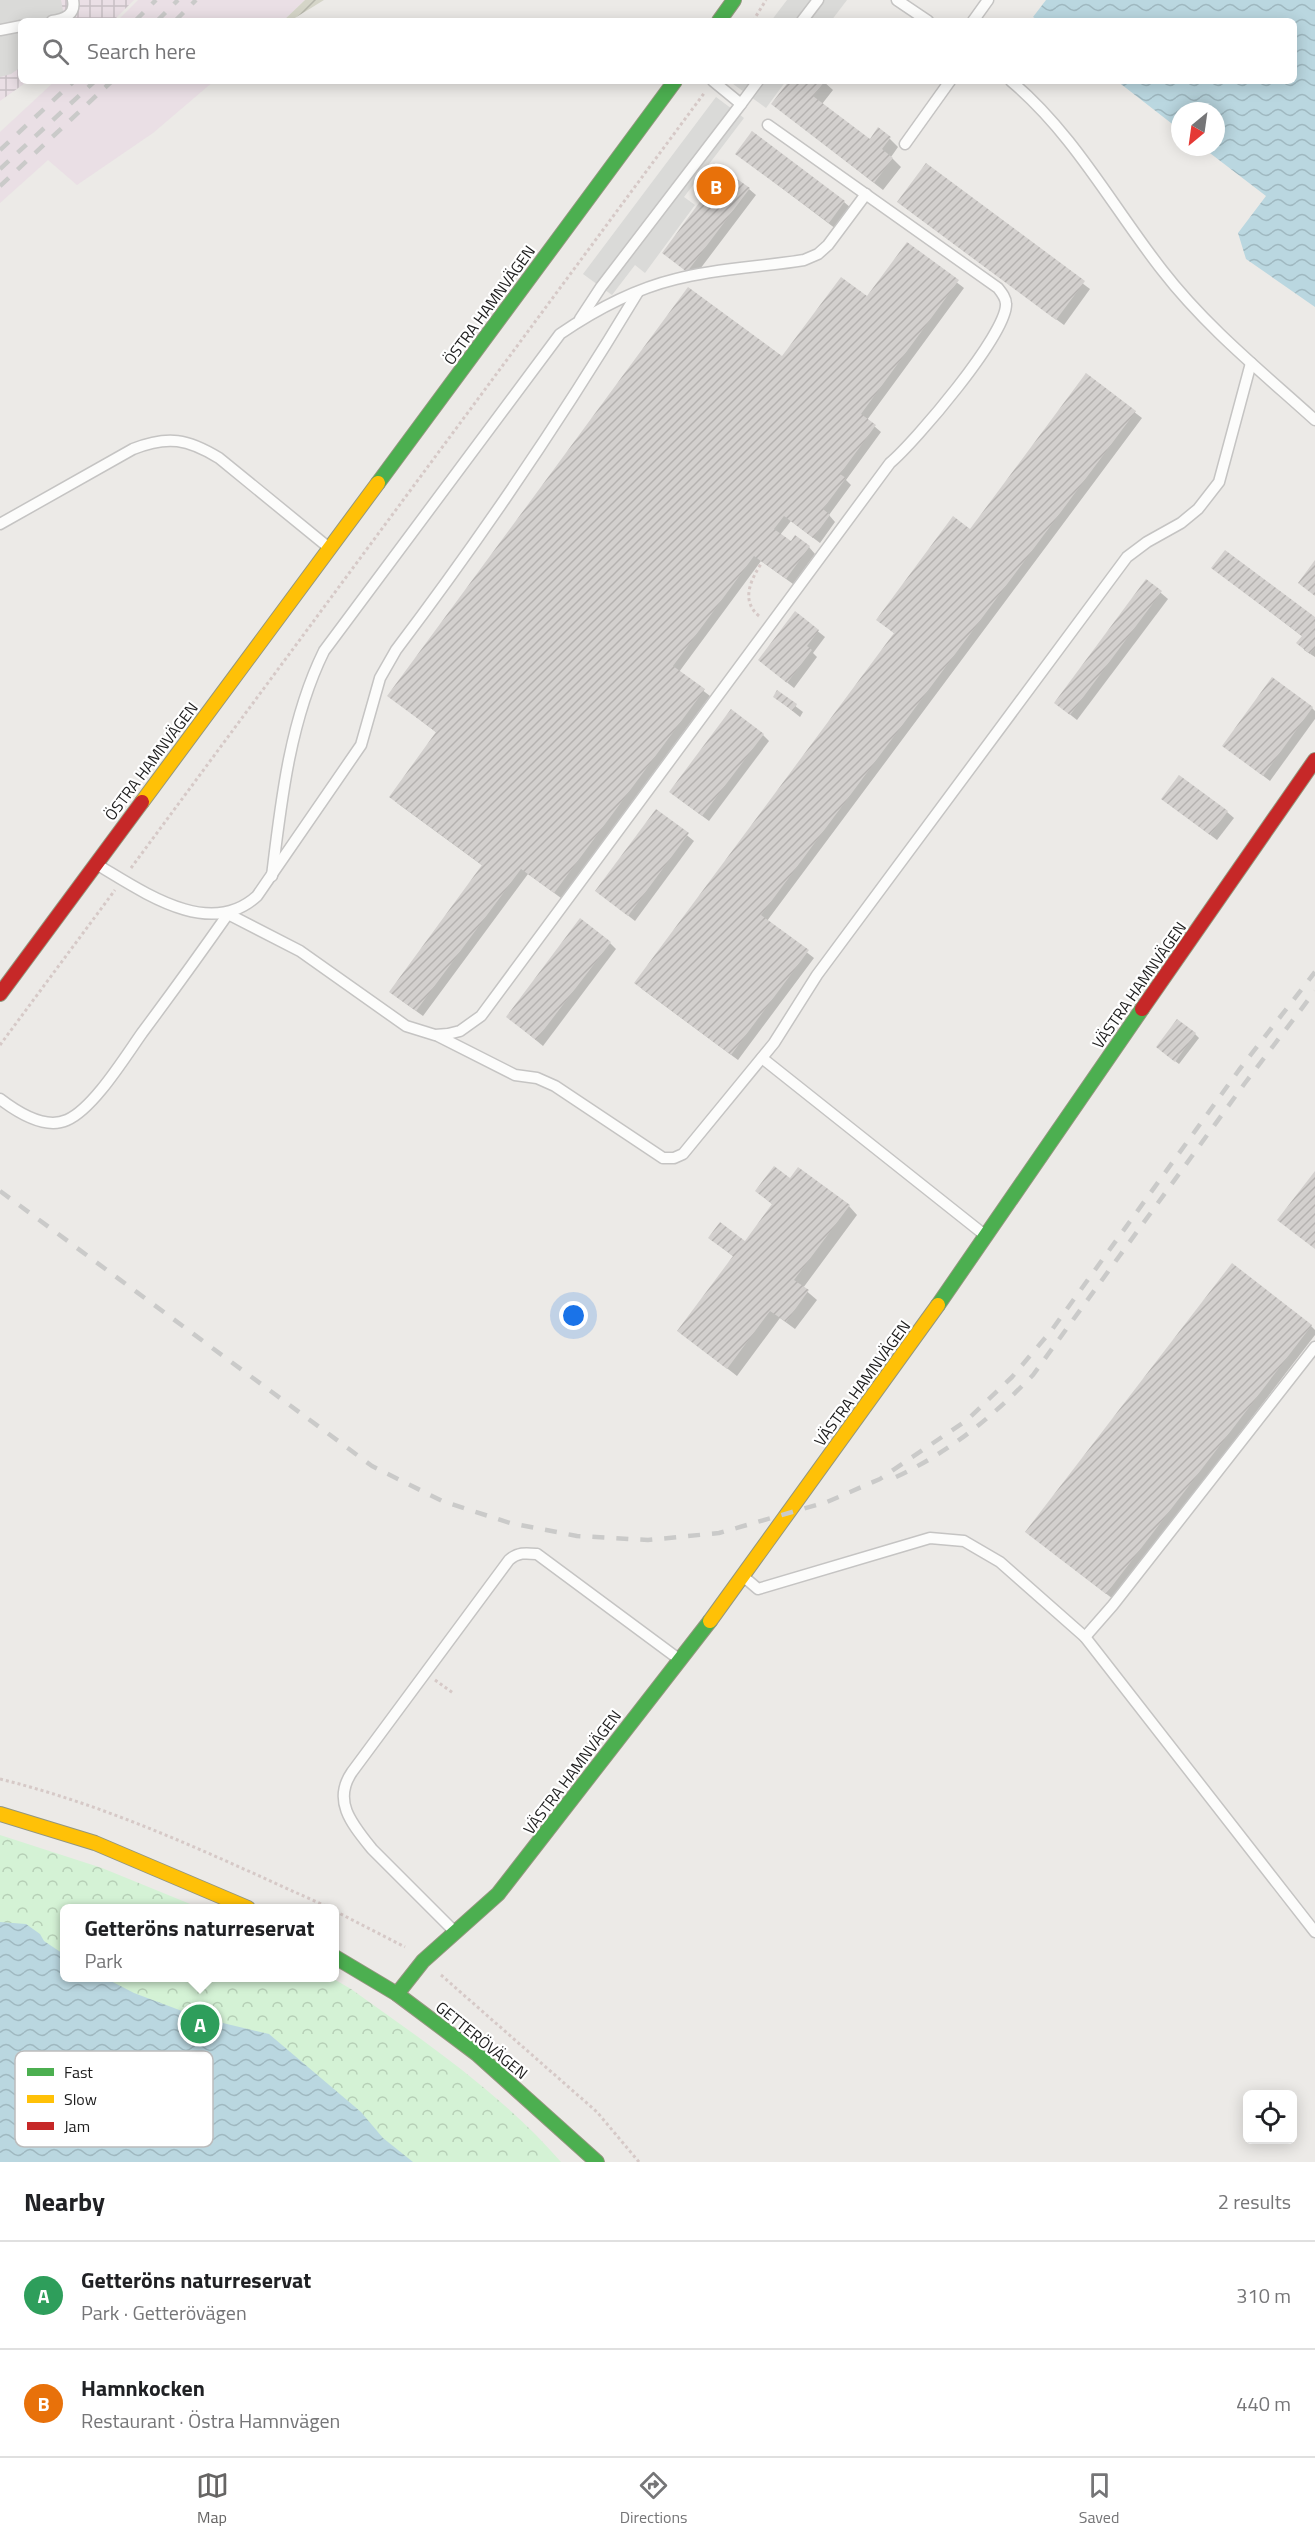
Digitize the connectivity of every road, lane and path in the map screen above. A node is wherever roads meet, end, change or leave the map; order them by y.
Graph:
1 (73, 0) edge
2 (734, 0) edge
3 (766, 0) edge
4 (818, 0) edge
5 (897, 0) edge
6 (988, 0) edge
7 (63, 18) edge
8 (721, 18) edge
9 (755, 18) edge
10 (804, 18) edge
11 (924, 18) edge
12 (975, 18) edge
13 (18, 27) edge
14 (0, 30) edge
15 (673, 84) edge
16 (711, 84) edge
17 (717, 84) edge
18 (756, 84) edge
19 (948, 84) edge
20 (1015, 84) edge
21 (741, 104) junction
22 (768, 125) dead end
23 (905, 144) dead end
24 (866, 194) junction
25 (638, 291) junction
26 (578, 322) junction
27 (1251, 363) junction
28 (1315, 420) edge
29 (0, 524) edge
30 (330, 549) junction
31 (761, 564) dead end
32 (770, 625) junction
33 (1315, 760) edge
34 (95, 863) junction
35 (272, 876) junction
36 (123, 880) junction
37 (228, 914) junction
38 (0, 994) edge
39 (435, 1035) junction
40 (0, 1044) edge
41 (762, 1058) junction
42 (0, 1099) edge
43 (986, 1236) junction
44 (1315, 1347) edge
45 (742, 1576) junction
46 (1085, 1637) junction
47 (680, 1660) junction
48 (425, 1673) junction
49 (453, 1693) dead end
50 (0, 1779) edge
51 (0, 1814) edge
52 (239, 1904) edge
53 (321, 1904) edge
54 (339, 1913) edge
55 (456, 1932) junction
56 (1315, 1932) edge
57 (339, 1959) edge
58 (423, 1961) junction
59 (396, 1994) junction
60 (597, 2162) edge
61 (639, 2162) edge

1 - 7 lane
2 - 8 street
3 - 9 path
4 - 10 lane
5 - 11 lane
6 - 12 lane
13 - 14 lane
15 - 30 street, ÖSTRA HAMNVÄGEN
16 - 36 path
17 - 21 lane
18 - 21 lane
19 - 23 lane
20 - 27 lane
21 - 26 lane
22 - 24 lane
24 - 25 lane
24 - 32 lane
25 - 26 lane
25 - 35 lane
26 - 35 lane
27 - 28 lane
27 - 41 lane
29 - 30 lane
30 - 34 street, ÖSTRA HAMNVÄGEN
31 - 32 path
32 - 39 lane
33 - 43 street, VÄSTRA HAMNVÄGEN
34 - 36 lane
34 - 38 street, ÖSTRA HAMNVÄGEN
35 - 37 lane
36 - 37 lane
36 - 40 path
37 - 39 lane
37 - 42 lane
39 - 41 lane
41 - 43 lane
43 - 45 street, VÄSTRA HAMNVÄGEN
44 - 46 lane
45 - 46 lane
45 - 47 street, VÄSTRA HAMNVÄGEN
46 - 56 lane
47 - 48 lane
47 - 55 street, VÄSTRA HAMNVÄGEN
48 - 49 path
48 - 55 lane
50 - 53 path
51 - 52 street
54 - 58 path
55 - 58 street, VÄSTRA HAMNVÄGEN
57 - 59 street, GETTERÖVÄGEN
58 - 59 street, VÄSTRA HAMNVÄGEN
58 - 61 path
59 - 60 street, GETTERÖVÄGEN

